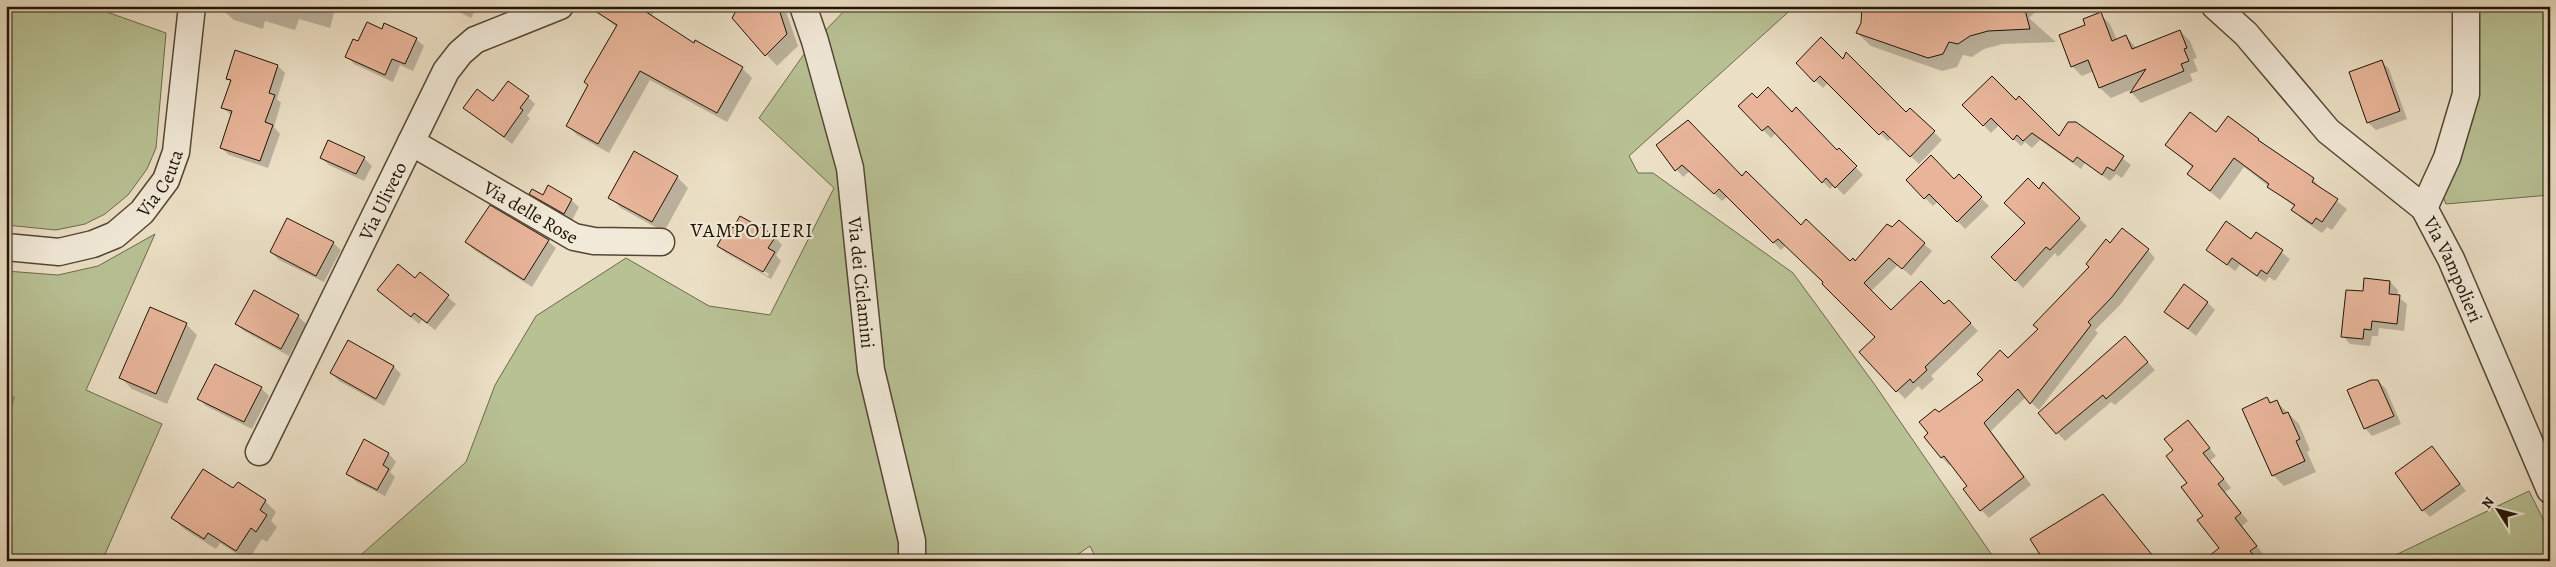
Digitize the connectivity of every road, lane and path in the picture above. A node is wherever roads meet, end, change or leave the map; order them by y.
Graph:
1 (192, 6) edge
2 (560, 6) edge
3 (803, 6) edge
4 (2215, 6) edge
5 (2466, 6) edge
6 (411, 142) junction
7 (2424, 208) junction
8 (661, 242) dead end
9 (6, 247) edge
10 (259, 452) dead end
11 (2550, 490) edge
12 (912, 561) edge

1 - 9 street, Via Ceuta
2 - 6 street, Via Uliveto
3 - 12 street, Via dei Ciclamini
4 - 7 street, Via Vampolieri
5 - 7 street
6 - 8 street, Via delle Rose
6 - 10 street, Via Uliveto
7 - 11 street, Via Vampolieri

